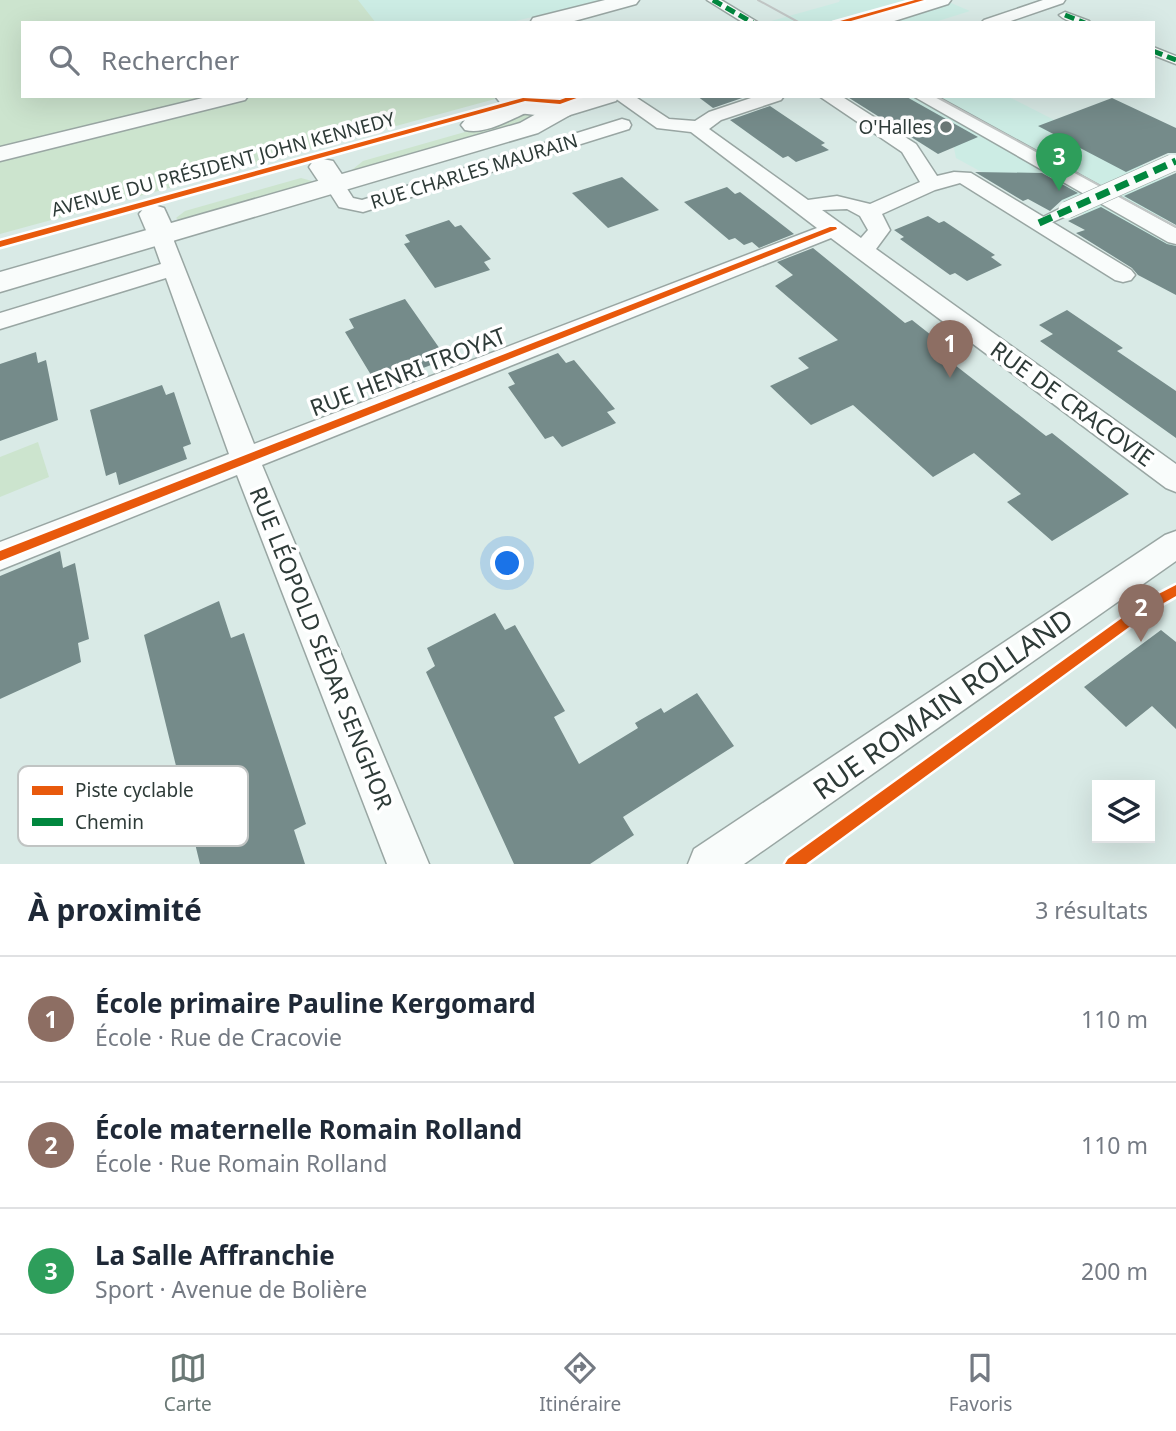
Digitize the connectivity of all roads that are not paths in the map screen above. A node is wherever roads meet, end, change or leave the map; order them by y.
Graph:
1 (629, 0) edge
2 (713, 0) edge
3 (942, 0) edge
4 (1062, 7) edge
5 (549, 21) edge
6 (750, 21) edge
7 (872, 21) edge
8 (998, 21) edge
9 (1082, 21) edge
10 (1155, 52) edge
11 (1176, 60) edge
12 (230, 98) edge
13 (600, 98) edge
14 (624, 98) edge
15 (769, 98) edge
16 (831, 98) edge
17 (926, 98) edge
18 (960, 98) edge
19 (513, 102) edge
20 (561, 110) junction
21 (622, 125) dead end
22 (698, 127) junction
23 (0, 154) edge
24 (1174, 162) edge
25 (329, 176) junction
26 (935, 184) junction
27 (1140, 195) dead end
28 (804, 207) junction
29 (869, 212) junction
30 (1039, 223) junction
31 (158, 225) junction
32 (833, 229) junction
33 (1176, 237) edge
34 (858, 248) junction
35 (0, 257) edge
36 (174, 268) junction
37 (1123, 275) dead end
38 (0, 282) edge
39 (0, 321) edge
40 (246, 459) junction
41 (1176, 480) edge
42 (1176, 544) edge
43 (0, 556) edge
44 (408, 864) edge
45 (709, 864) edge

1 - 5 main road
2 - 6 street
3 - 7 main road
4 - 8 street
4 - 9 street
10 - 11 street
12 - 23 street
13 - 20 main road, AVENUE DU PRÉSIDENT JOHN KENNEDY
14 - 22 street
15 - 22 street
16 - 26 street
17 - 33 street
18 - 27 street
19 - 20 main road
19 - 25 main road, AVENUE DU PRÉSIDENT JOHN KENNEDY
20 - 25 main road, AVENUE DU PRÉSIDENT JOHN KENNEDY
21 - 25 street, RUE CHARLES MAURAIN
22 - 28 street, RUE DE CRACOVIE
24 - 30 street, bridge
25 - 31 main road, AVENUE DU PRÉSIDENT JOHN KENNEDY
26 - 29 street
26 - 30 street
28 - 29 street
28 - 32 street, RUE DE CRACOVIE
29 - 34 street
30 - 37 street
31 - 35 main road, AVENUE DU PRÉSIDENT JOHN KENNEDY
31 - 36 street, RUE LÉOPOLD SÉDAR SENGHOR
31 - 38 main road, AVENUE DU PRÉSIDENT JOHN KENNEDY
32 - 34 street, RUE DE CRACOVIE
32 - 40 street, RUE HENRI TROYAT
34 - 41 street, RUE DE CRACOVIE
36 - 39 street
36 - 40 street, RUE LÉOPOLD SÉDAR SENGHOR
40 - 43 street, RUE HENRI TROYAT
40 - 44 street, RUE LÉOPOLD SÉDAR SENGHOR
42 - 45 street, RUE ROMAIN ROLLAND

